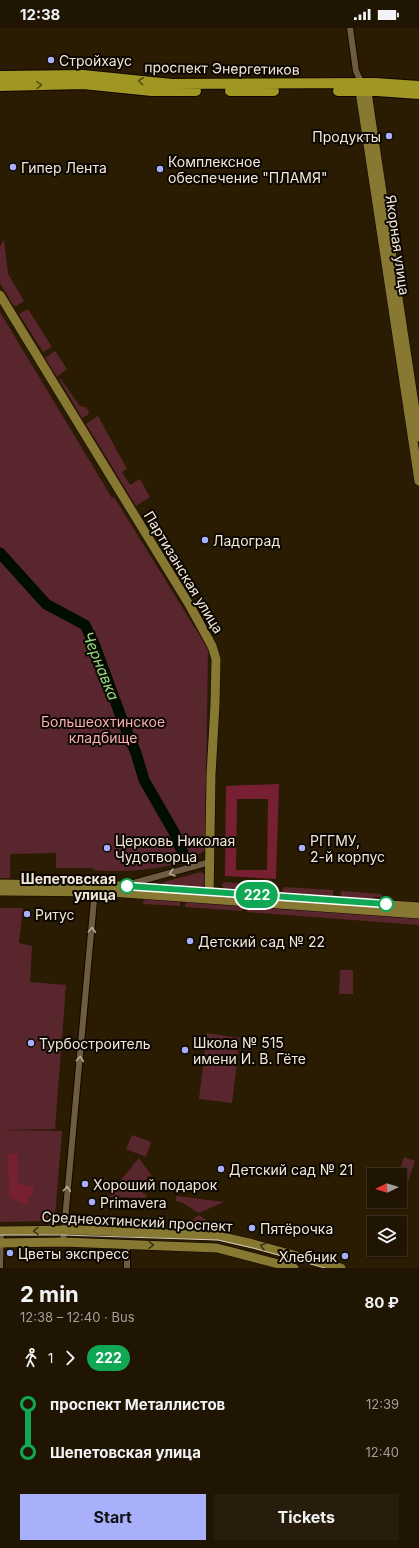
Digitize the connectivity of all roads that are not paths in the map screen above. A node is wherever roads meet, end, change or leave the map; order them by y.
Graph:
1 (350, 28) edge
2 (0, 76) edge
3 (0, 86) edge
4 (419, 86) edge
5 (363, 88) junction
6 (419, 94) edge
7 (0, 295) edge
8 (419, 437) edge
9 (419, 481) edge
10 (210, 862) junction
11 (0, 884) edge
12 (123, 886) junction
13 (95, 888) junction
14 (0, 891) edge
15 (209, 895) junction
16 (419, 906) edge
17 (419, 914) edge
18 (64, 1230) junction
19 (0, 1231) edge
20 (63, 1242) junction
21 (0, 1243) edge
22 (128, 1244) junction
23 (0, 1268) edge
24 (127, 1268) edge
25 (294, 1268) edge
26 (341, 1268) edge

1 - 5 street, Якорная улица
5 -> 2 main road, проспект Энергетиков
3 -> 5 main road, проспект Энергетиков
4 - 5 main road, проспект Энергетиков
5 - 6 main road, проспект Энергетиков
5 - 8 street, Якорная улица
5 - 9 street, Якорная улица
7 - 10 street, Партизанская улица
10 -> 12 street
10 - 15 street, Партизанская улица
11 - 13 street
12 - 13 street
12 - 15 street
13 - 14 street
13 - 15 street
18 -> 13 street
15 - 16 street
15 - 17 street
18 -> 19 street, Среднеохтинский проспект
18 - 20 street
26 -> 18 street, Среднеохтинский проспект
19 - 21 street
20 - 21 street, Среднеохтинский проспект
20 - 22 street, Среднеохтинский проспект
21 - 23 street
22 - 24 street
22 -> 25 street, Среднеохтинский проспект

